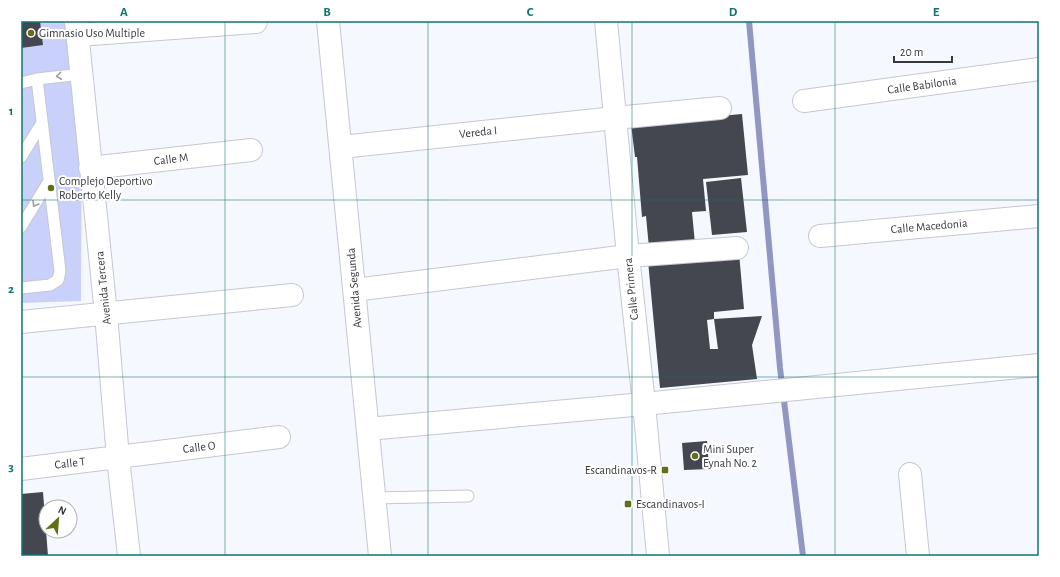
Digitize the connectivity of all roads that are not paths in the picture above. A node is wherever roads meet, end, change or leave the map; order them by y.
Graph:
1 (328, 21) edge
2 (606, 21) edge
3 (256, 22) dead end
4 (77, 28) edge
5 (1039, 69) edge
6 (82, 74) junction
7 (37, 79) junction
8 (21, 83) edge
9 (804, 101) dead end
10 (720, 108) dead end
11 (615, 118) junction
12 (42, 123) junction
13 (341, 147) junction
14 (251, 150) dead end
15 (21, 157) edge
16 (90, 168) junction
17 (49, 181) junction
18 (1039, 216) edge
19 (21, 227) edge
20 (820, 236) dead end
21 (736, 248) dead end
22 (628, 256) junction
23 (21, 288) edge
24 (354, 290) junction
25 (292, 295) dead end
26 (106, 314) junction
27 (21, 322) edge
28 (1039, 365) edge
29 (644, 404) junction
30 (368, 429) junction
31 (279, 437) dead end
32 (118, 458) junction
33 (21, 469) edge
34 (910, 474) dead end
35 (468, 496) dead end
36 (374, 498) junction
37 (129, 556) edge
38 (380, 556) edge
39 (658, 556) edge
40 (918, 556) edge

1 - 13 street, Avenida Segunda
2 - 11 street, Calle Primera
3 - 4 street
4 - 6 street, Avenida Tercera
5 - 9 street, Calle Babilonia
6 -> 7 lane
6 - 16 street, Avenida Tercera
7 - 8 lane
7 - 12 lane
10 - 11 street, Vereda I
11 - 13 street, Vereda I
11 - 22 street, Calle Primera
12 - 15 lane
12 - 17 lane
13 - 24 street, Avenida Segunda
14 - 16 street, Calle M
16 - 26 street, Avenida Tercera
17 -> 19 lane
17 - 23 lane
18 - 20 street, Calle Macedonia
21 - 22 street
22 - 24 street
22 - 29 street, Calle Primera
24 - 30 street, Avenida Segunda
25 - 26 street
26 - 27 street
26 - 32 street, Avenida Tercera
28 - 29 street
29 - 30 street
29 - 39 street, Calle Primera
30 - 36 street, Avenida Segunda
31 - 32 street, Calle O
32 - 33 street, Calle T
32 - 37 street, Avenida Tercera
34 - 40 street
35 - 36 lane
36 - 38 street, Avenida Segunda

